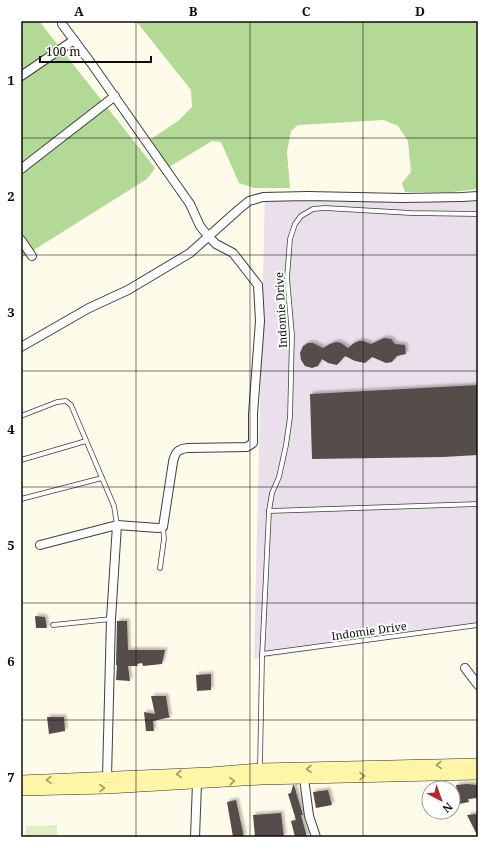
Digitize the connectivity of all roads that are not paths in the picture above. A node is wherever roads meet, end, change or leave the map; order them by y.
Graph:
1 (62, 24) dead end
2 (74, 40) junction
3 (21, 76) edge
4 (115, 96) junction
5 (21, 169) edge
6 (478, 196) edge
7 (478, 214) edge
8 (208, 236) junction
9 (21, 240) edge
10 (32, 256) dead end
11 (21, 347) edge
12 (21, 416) edge
13 (86, 441) junction
14 (21, 460) edge
15 (102, 478) junction
16 (21, 499) edge
17 (478, 504) edge
18 (269, 511) junction
19 (117, 525) junction
20 (163, 527) junction
21 (40, 545) dead end
22 (160, 568) dead end
23 (110, 619) junction
24 (53, 625) dead end
25 (478, 625) edge
26 (262, 654) junction
27 (465, 668) dead end
28 (478, 685) edge
29 (478, 764) edge
30 (261, 774) junction
31 (478, 774) edge
32 (107, 777) junction
33 (304, 778) junction
34 (21, 781) edge
35 (197, 783) junction
36 (21, 790) edge
37 (195, 837) edge
38 (316, 837) edge

1 - 2 street
2 - 3 street
2 - 4 street
4 - 5 street
4 - 8 street
6 - 8 street
7 - 18 lane, Indomie Drive
8 - 11 street
8 - 20 street
9 - 10 street
12 - 13 lane
13 - 14 lane
13 - 15 lane
15 - 16 lane
15 - 19 lane
17 - 18 lane
18 - 26 lane, Indomie Drive
19 - 20 street
19 - 21 street
19 - 23 street
20 - 22 lane
23 - 24 lane
23 - 32 street
25 - 26 lane, Indomie Drive
26 - 30 lane, Indomie Drive
27 - 28 street
29 -> 30 main road
30 -> 32 main road
30 - 33 main road
35 -> 30 main road
33 -> 31 main road
32 -> 34 main road
33 - 38 street
36 -> 35 main road
35 - 37 street

